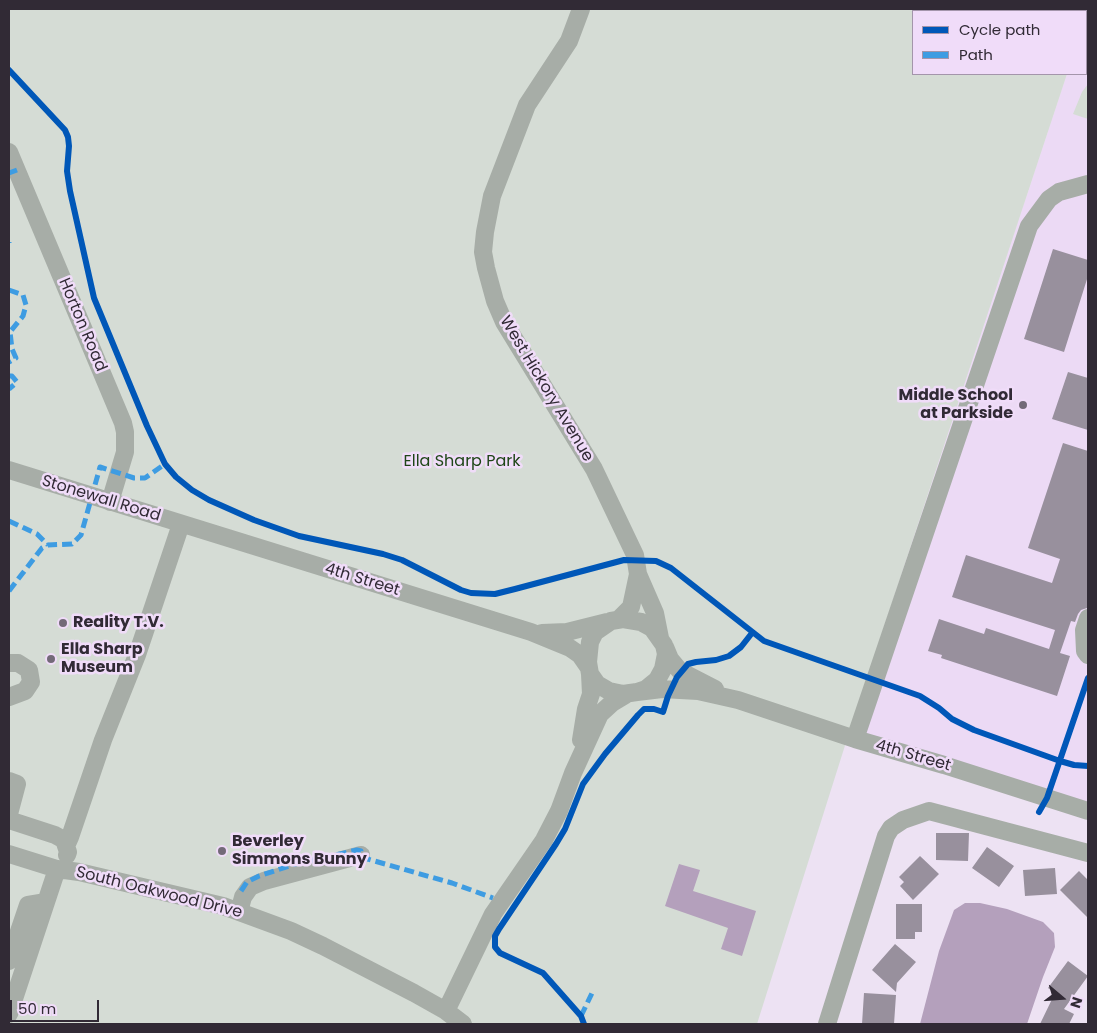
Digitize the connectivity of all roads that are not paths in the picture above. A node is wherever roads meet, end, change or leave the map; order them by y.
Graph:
1 (581, 9) edge
2 (9, 152) edge
3 (1088, 184) edge
4 (9, 470) edge
5 (110, 502) junction
6 (187, 526) junction
7 (638, 574) junction
8 (1088, 618) edge
9 (615, 620) junction
10 (531, 632) junction
11 (662, 642) junction
12 (1088, 655) edge
13 (9, 663) edge
14 (589, 671) junction
15 (632, 693) junction
16 (9, 697) edge
17 (738, 700) junction
18 (855, 739) junction
19 (573, 773) junction
20 (9, 781) edge
21 (1088, 811) edge
22 (9, 814) edge
23 (9, 820) edge
24 (66, 846) junction
25 (1088, 853) edge
26 (9, 854) edge
27 (361, 855) dead end
28 (60, 869) junction
29 (46, 902) junction
30 (239, 912) junction
31 (9, 961) edge
32 (446, 1012) junction
33 (9, 1014) edge
34 (463, 1024) edge
35 (827, 1024) edge

1 - 7 street, West Hickory Avenue
2 - 5 street, Horton Road
3 - 18 street
4 - 5 street, Stonewall Road
5 - 6 street, Stonewall Road
6 - 10 street, 4th Street
6 - 24 street
7 - 9 street, West Hickory Avenue
7 - 11 street, West Hickory Avenue
8 - 12 street
9 - 10 street, 4th Street
9 - 11 street
9 - 14 street
10 - 14 street, 4th Street
11 - 15 street
11 - 17 street, 4th Street
13 - 16 street
14 - 15 street
14 - 19 street
15 - 17 street, 4th Street
15 - 19 street
17 - 18 street, 4th Street
18 - 21 street, 4th Street
19 - 32 street
20 - 22 street
23 - 24 street
24 - 28 street
25 - 35 street
26 - 28 street, South Oakwood Drive
27 - 30 street
28 - 29 street
28 - 30 street, South Oakwood Drive
29 - 31 street
29 - 33 street
30 - 32 street, South Oakwood Drive
32 - 34 street, South Oakwood Drive

